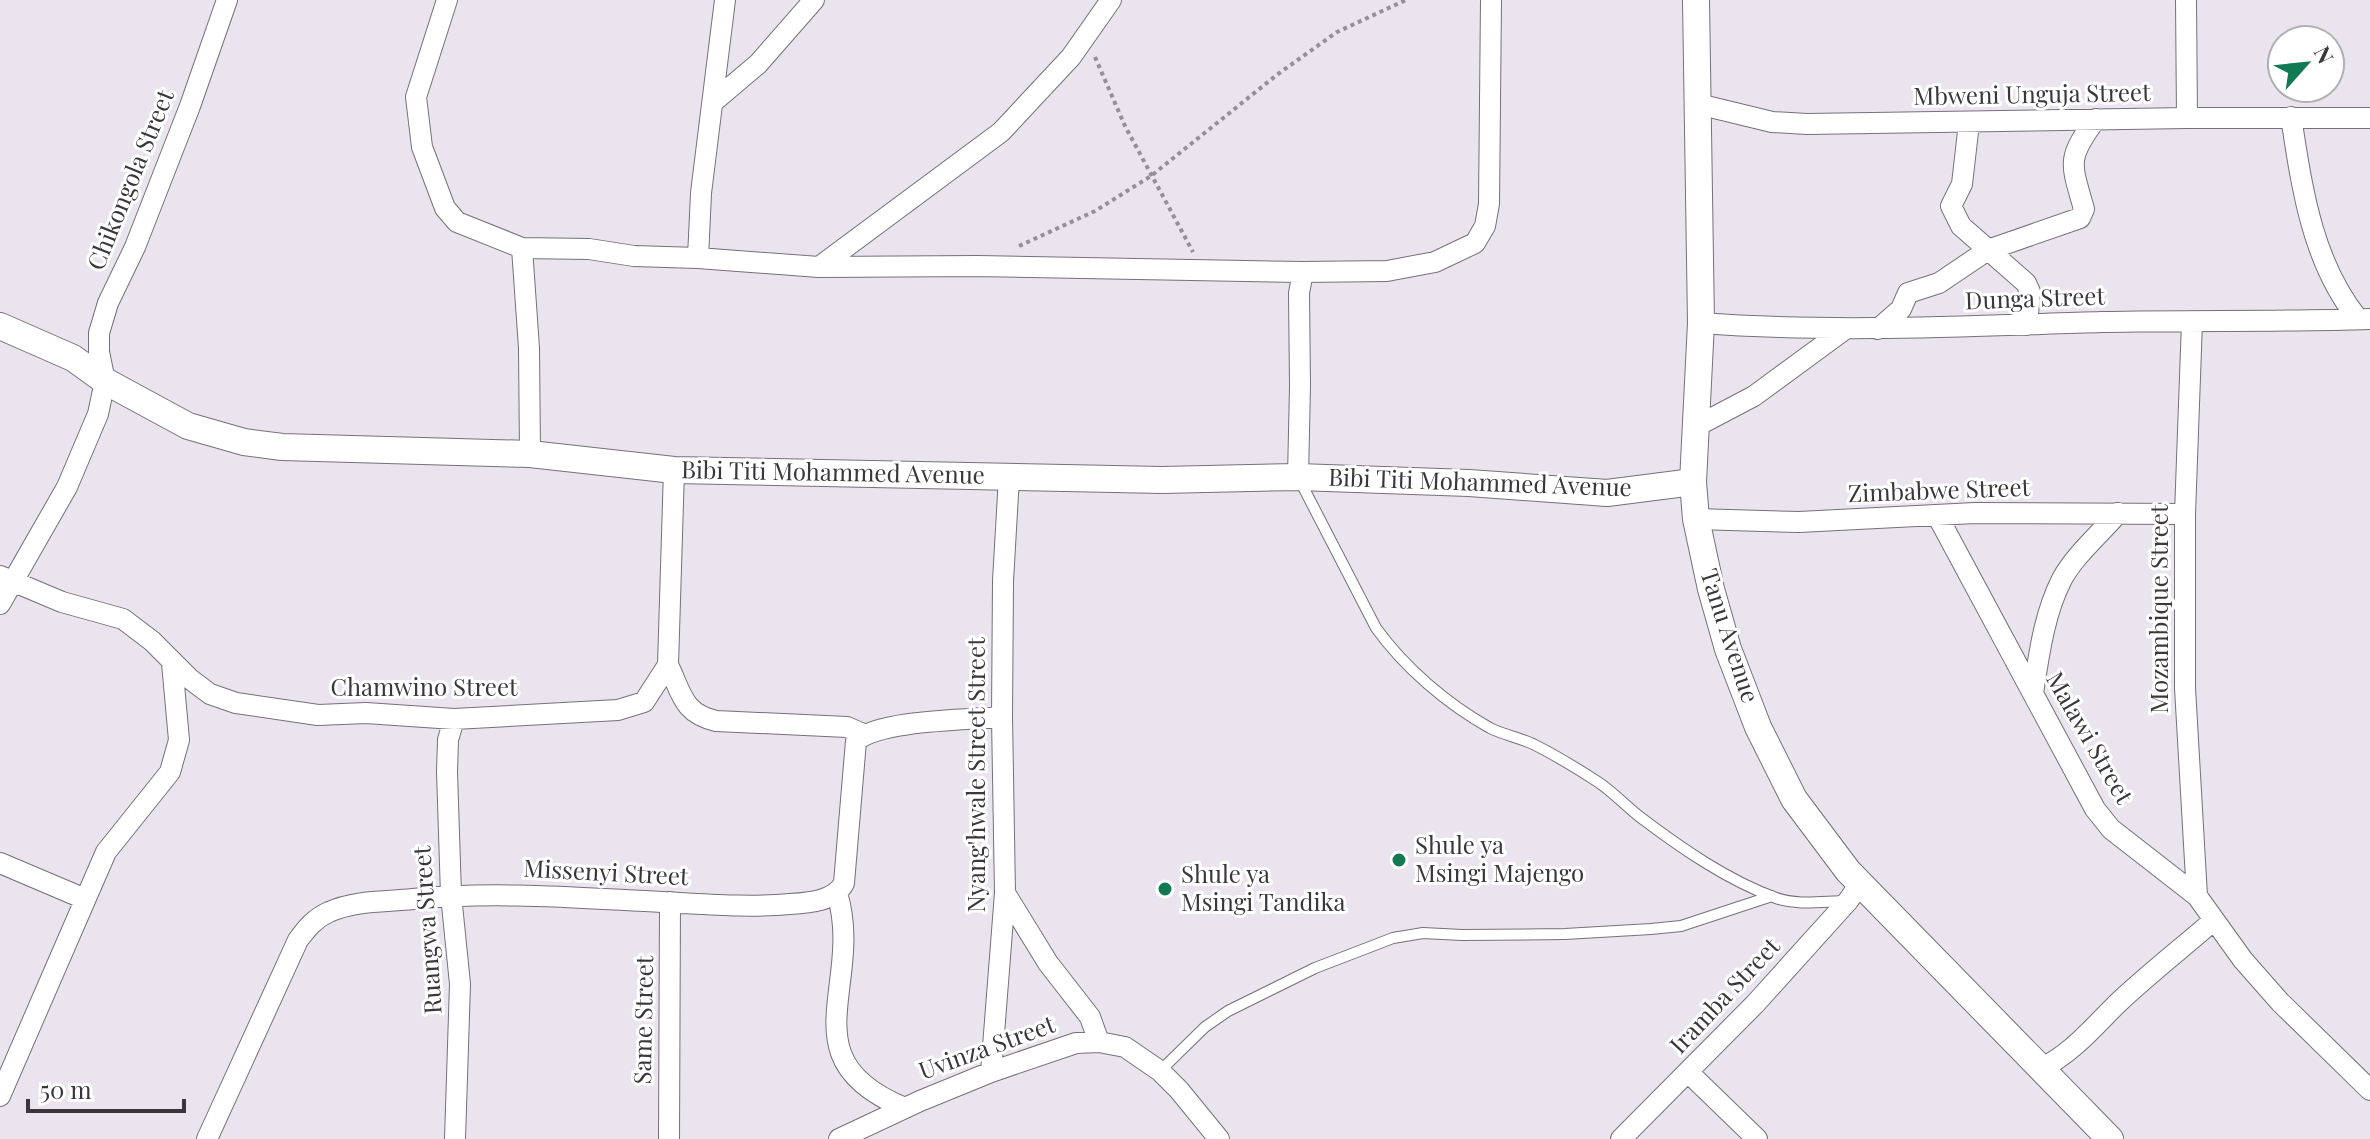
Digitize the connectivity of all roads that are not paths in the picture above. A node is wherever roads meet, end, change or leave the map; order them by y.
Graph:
1 (227, 0) edge
2 (447, 0) edge
3 (725, 0) edge
4 (814, 0) edge
5 (1111, 0) edge
6 (1491, 0) edge
7 (1696, 0) edge
8 (2186, 0) edge
9 (713, 102) junction
10 (1698, 104) junction
11 (2291, 117) junction
12 (2187, 118) junction
13 (2370, 118) edge
14 (2096, 119) junction
15 (1969, 123) junction
16 (522, 248) junction
17 (1988, 250) junction
18 (698, 258) junction
19 (819, 267) junction
20 (1303, 272) junction
21 (2364, 319) edge
22 (2192, 322) junction
23 (1701, 323) junction
24 (2027, 325) junction
25 (0, 326) edge
26 (1878, 329) junction
27 (1844, 330) junction
28 (105, 381) junction
29 (1695, 427) junction
30 (530, 454) junction
31 (674, 470) junction
32 (1009, 477) junction
33 (1298, 477) junction
34 (1693, 482) junction
35 (2118, 513) junction
36 (2185, 514) junction
37 (1938, 517) junction
38 (1696, 519) junction
39 (6, 578) edge
40 (0, 604) edge
41 (172, 663) junction
42 (668, 665) junction
43 (2033, 693) junction
44 (1002, 717) junction
45 (454, 719) junction
46 (863, 734) junction
47 (0, 863) edge
48 (1855, 891) junction
49 (837, 893) junction
50 (1005, 893) junction
51 (451, 895) junction
52 (1772, 896) junction
53 (2197, 896) junction
54 (85, 899) junction
55 (670, 902) junction
56 (2213, 921) junction
57 (1099, 1042) junction
58 (2040, 1069) junction
59 (1160, 1071) junction
60 (991, 1072) junction
61 (1689, 1073) junction
62 (2370, 1090) edge
63 (0, 1096) edge
64 (905, 1108) junction
65 (865, 1133) edge
66 (207, 1139) edge
67 (455, 1139) edge
68 (669, 1139) edge
69 (839, 1139) edge
70 (1219, 1139) edge
71 (1621, 1139) edge
72 (1757, 1139) edge
73 (2110, 1139) edge

1 - 28 street, Chikongola Street
2 - 16 street
3 - 9 street
4 - 9 street
5 - 19 street
6 - 20 street
7 - 10 street, Tanu Avenue
8 - 12 street
9 - 18 street
10 - 15 street, Mbweni Unguja Street
10 - 23 street, Tanu Avenue
11 - 12 street, Mbweni Unguja Street
11 - 13 street, Mbweni Unguja Street
11 - 21 street
12 - 14 street, Mbweni Unguja Street
14 - 15 street, Mbweni Unguja Street
14 - 17 street
15 - 17 street
16 - 18 street
16 - 30 street
17 - 24 street
17 - 26 street
18 - 19 street
19 - 20 street
20 - 33 street
21 - 22 street, Dunga Street
22 - 24 street, Dunga Street
22 - 36 street, Mozambique Street
23 - 27 street, Dunga Street
23 - 29 street, Tanu Avenue
24 - 26 street, Dunga Street
25 - 28 street, Bibi Titi Mohammed Avenue
26 - 27 street, Dunga Street
27 - 29 street
28 - 30 street, Bibi Titi Mohammed Avenue
28 - 39 street
29 - 34 street, Tanu Avenue
30 - 31 street, Bibi Titi Mohammed Avenue
31 - 32 street, Bibi Titi Mohammed Avenue
31 - 42 street
32 - 33 street, Bibi Titi Mohammed Avenue
32 - 44 street, Nyang'hwale Street Street
33 - 34 street, Bibi Titi Mohammed Avenue
33 - 52 lane
34 - 38 street, Tanu Avenue
35 - 36 street, Zimbabwe Street
35 - 37 street, Zimbabwe Street
35 - 43 street
36 - 53 street, Mozambique Street
37 - 38 street, Zimbabwe Street
37 - 43 street, Malawi Street
38 - 48 street, Tanu Avenue
39 - 40 street
39 - 41 street, Chamwino Street
41 - 45 street, Chamwino Street
41 - 54 street
42 - 45 street, Chamwino Street
42 - 46 street
43 - 53 street, Malawi Street
44 - 46 street
44 - 50 street, Nyang'hwale Street Street
45 - 51 street, Ruangwa Street
46 - 49 street
47 - 54 street
48 - 52 lane
48 - 58 street, Tanu Avenue
48 - 61 street, Iramba Street
49 - 55 street, Missenyi Street
49 - 64 street
50 - 57 street
50 - 60 street, Nyang'hwale Street Street
51 - 55 street, Missenyi Street
51 - 66 street, Missenyi Street
51 - 67 street, Ruangwa Street
52 - 59 lane
53 - 56 street, Malawi Street
54 - 63 street
55 - 68 street, Same Street
56 - 58 street
56 - 62 street, Malawi Street
57 - 59 street, Uvinza Street
57 - 60 street, Uvinza Street
58 - 73 street, Tanu Avenue
59 - 70 street, Uvinza Street
60 - 64 street, Uvinza Street
61 - 71 street, Iramba Street
61 - 72 street
64 - 65 street, Uvinza Street
65 - 69 street, Uvinza Street

